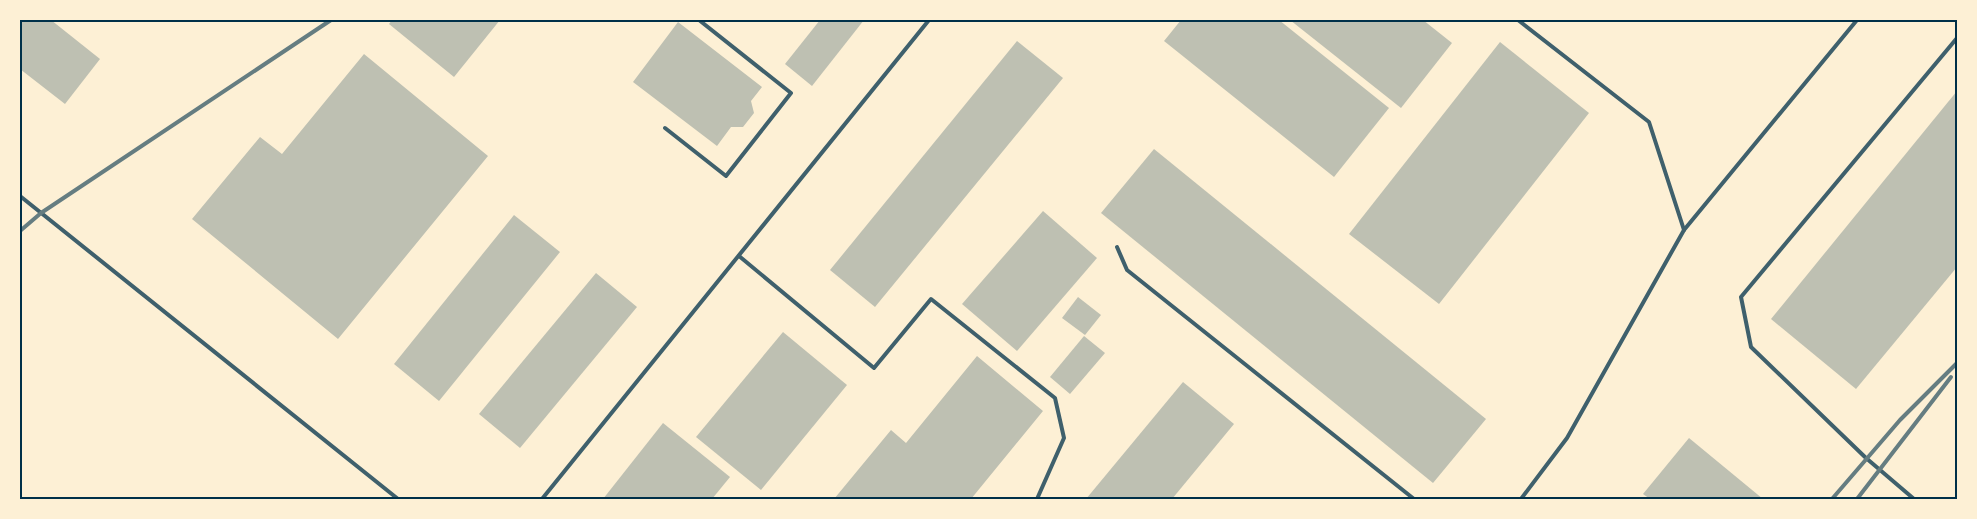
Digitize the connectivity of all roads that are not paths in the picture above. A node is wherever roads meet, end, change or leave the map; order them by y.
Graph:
1 (699, 20) edge
2 (929, 20) edge
3 (1518, 20) edge
4 (1857, 20) edge
5 (1957, 38) edge
6 (666, 128) dead end
7 (20, 196) edge
8 (1684, 230) junction
9 (1117, 247) dead end
10 (739, 256) junction
11 (398, 499) edge
12 (542, 499) edge
13 (1037, 499) edge
14 (1414, 499) edge
15 (1521, 499) edge
16 (1914, 499) edge

1 - 6 lane
2 - 10 lane
3 - 8 lane
4 - 8 lane
5 - 16 lane
7 - 11 lane
8 - 15 lane
9 - 14 lane
10 - 12 lane
10 - 13 lane

